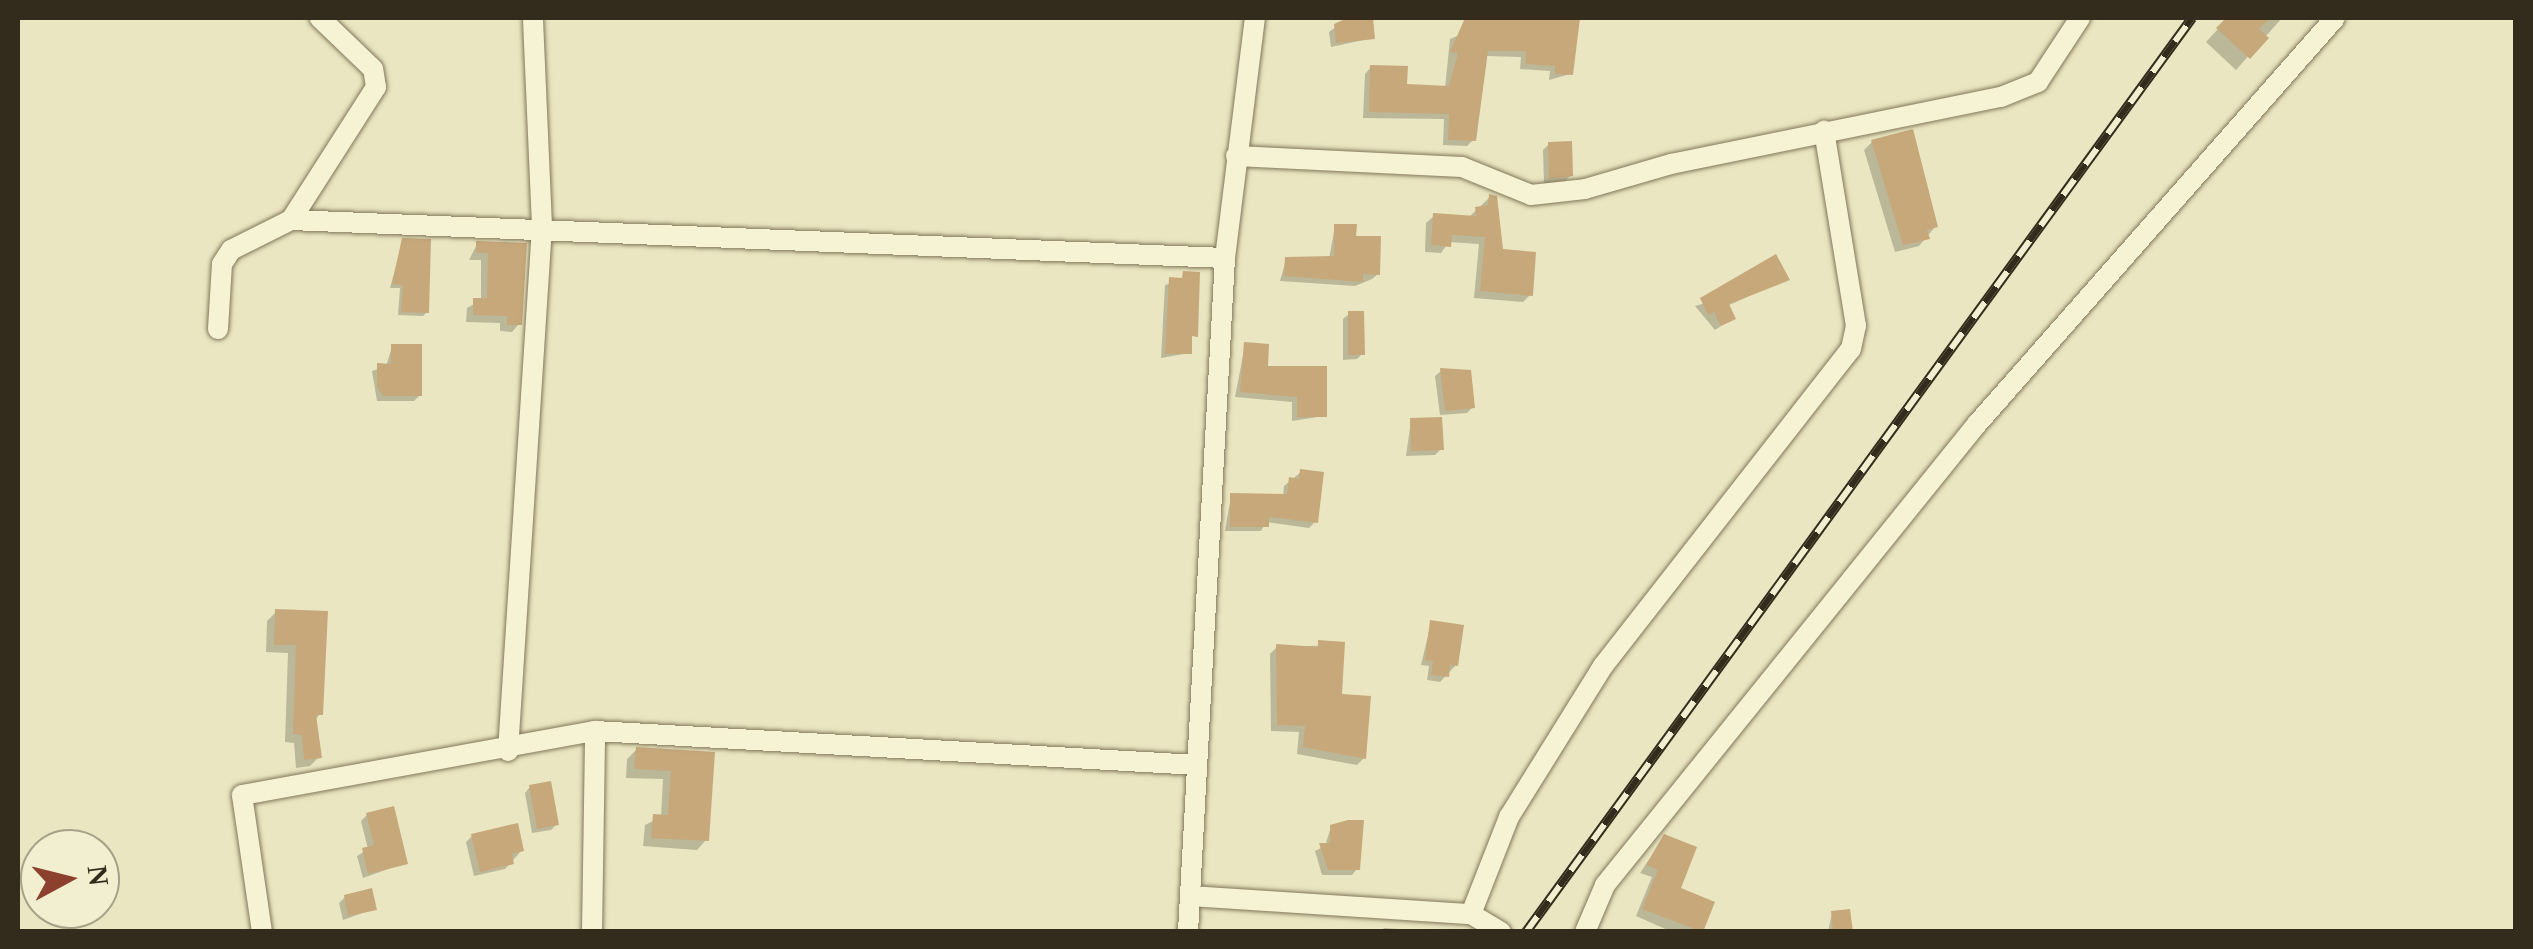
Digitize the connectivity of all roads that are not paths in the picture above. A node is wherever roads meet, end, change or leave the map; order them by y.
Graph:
1 (320, 18) edge
2 (1254, 18) edge
3 (2080, 18) edge
4 (2335, 18) edge
5 (533, 21) dead end
6 (1824, 131) junction
7 (1236, 156) junction
8 (291, 220) junction
9 (542, 226) junction
10 (1225, 258) junction
11 (218, 329) dead end
12 (596, 731) junction
13 (508, 751) junction
14 (1197, 765) junction
15 (1190, 896) junction
16 (1472, 914) junction
17 (262, 932) edge
18 (592, 932) edge
19 (1188, 932) edge
20 (1501, 932) edge
21 (1585, 932) edge

1 - 8 street
2 - 7 street
3 - 6 street
4 - 21 street
5 - 9 street
6 - 7 street
6 - 16 street
7 - 10 street
8 - 9 street
8 - 11 street
9 - 10 street
9 - 13 street
10 - 14 street
12 - 13 street
12 - 14 street
12 - 18 street
13 - 17 street
14 - 15 street
15 - 16 street
15 - 19 street
16 - 20 street

